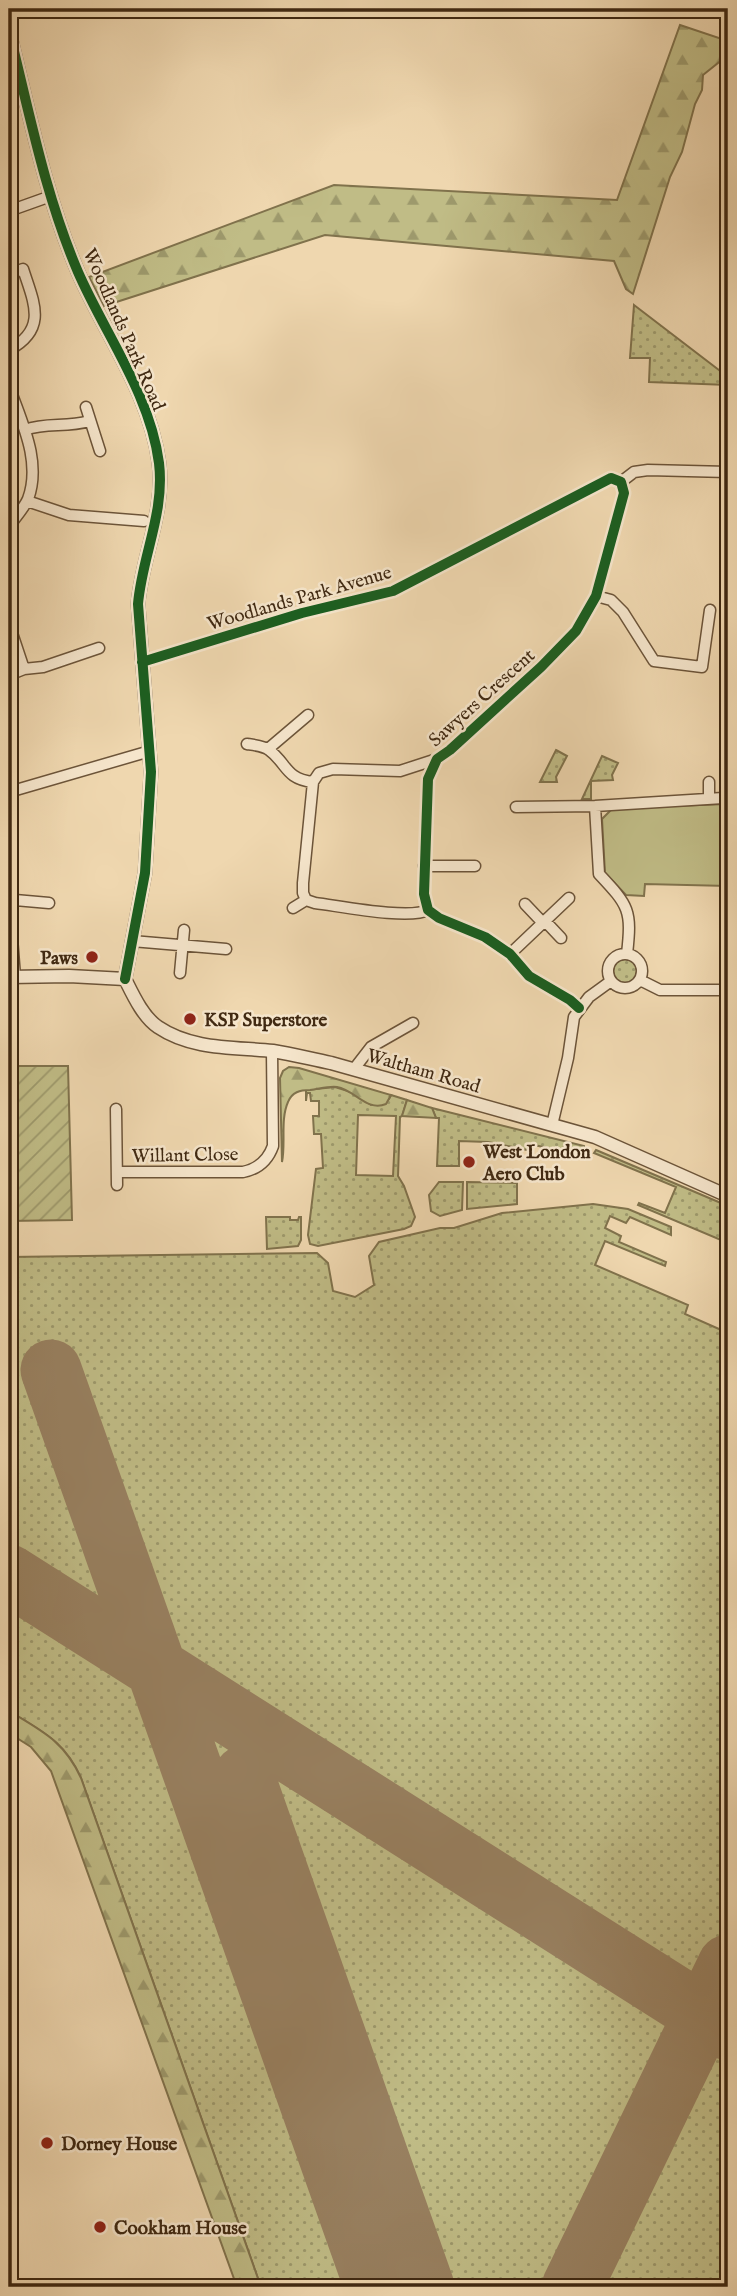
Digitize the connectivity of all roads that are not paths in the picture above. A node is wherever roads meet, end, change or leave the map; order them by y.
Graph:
1 (9, 31) edge
2 (51, 196) junction
3 (9, 211) edge
4 (9, 274) edge
5 (9, 350) edge
6 (9, 387) edge
7 (86, 408) dead end
8 (89, 421) junction
9 (25, 430) junction
10 (100, 451) dead end
11 (728, 471) edge
12 (616, 480) junction
13 (27, 501) junction
14 (144, 521) dead end
15 (9, 526) edge
16 (596, 596) junction
17 (710, 610) dead end
18 (9, 624) edge
19 (99, 648) dead end
20 (142, 662) junction
21 (24, 670) junction
22 (9, 675) edge
23 (308, 715) dead end
24 (247, 744) dead end
25 (268, 749) junction
26 (150, 751) junction
27 (437, 759) junction
28 (414, 767) junction
29 (428, 779) junction
30 (313, 782) junction
31 (709, 782) dead end
32 (9, 792) edge
33 (529, 793) dead end
34 (723, 798) dead end
35 (709, 799) junction
36 (595, 806) junction
37 (516, 807) dead end
38 (529, 807) junction
39 (424, 866) junction
40 (475, 866) dead end
41 (12, 896) edge
42 (569, 898) dead end
43 (306, 900) junction
44 (49, 904) dead end
45 (525, 904) dead end
46 (293, 908) dead end
47 (428, 910) junction
48 (544, 922) junction
49 (184, 930) dead end
50 (561, 938) dead end
51 (132, 942) junction
52 (182, 946) junction
53 (226, 949) dead end
54 (510, 954) junction
55 (627, 954) junction
56 (180, 973) dead end
57 (12, 977) edge
58 (125, 979) junction
59 (640, 980) junction
60 (611, 981) junction
61 (728, 990) edge
62 (579, 1008) junction
63 (412, 1023) dead end
64 (272, 1051) junction
65 (354, 1069) junction
66 (116, 1109) dead end
67 (552, 1125) junction
68 (117, 1172) junction
69 (117, 1185) dead end
70 (728, 1196) edge

1 - 2 street, Woodlands Park Road
2 - 3 street
2 - 20 street, Woodlands Park Road
4 - 5 street
6 - 9 street
7 - 8 street
8 - 9 street
8 - 10 street
9 - 13 street
11 - 12 street, Woodlands Park Avenue
12 - 16 street, Sawyers Crescent
12 - 20 street, Woodlands Park Avenue
13 - 14 street
13 - 15 street
16 - 17 street
16 - 27 street, Sawyers Crescent
18 - 21 street
19 - 21 street
20 - 26 street, Woodlands Park Road
21 - 22 street
23 - 25 street
24 - 25 street
25 - 30 street
26 - 32 street
26 - 51 street, Woodlands Park Road
27 - 28 street
27 - 29 street, Sawyers Crescent
28 - 29 street
28 - 30 street
29 - 39 street, Sawyers Crescent
30 - 43 street
31 - 35 street
33 - 38 street
34 - 35 street
35 - 36 street
36 - 38 street
36 - 55 street
37 - 38 street
39 - 40 street
39 - 47 street, Sawyers Crescent
41 - 44 street
41 - 57 street
42 - 48 street
43 - 46 street
43 - 47 street
45 - 48 street
47 - 54 street
48 - 50 street
48 - 54 street
49 - 52 street
51 - 52 street
51 - 58 street, Woodlands Park Road
52 - 53 street
52 - 56 street
54 - 62 street
55 - 59 street
55 - 60 street
57 - 58 street
58 - 64 street, Waltham Road
59 - 60 street
59 - 61 street
60 - 62 street
62 - 67 street
63 - 65 street
64 - 65 street, Waltham Road
64 - 68 street, Willant Close
65 - 67 street, Waltham Road
66 - 68 street, Willant Close
67 - 70 street, Waltham Road
68 - 69 street, Willant Close

